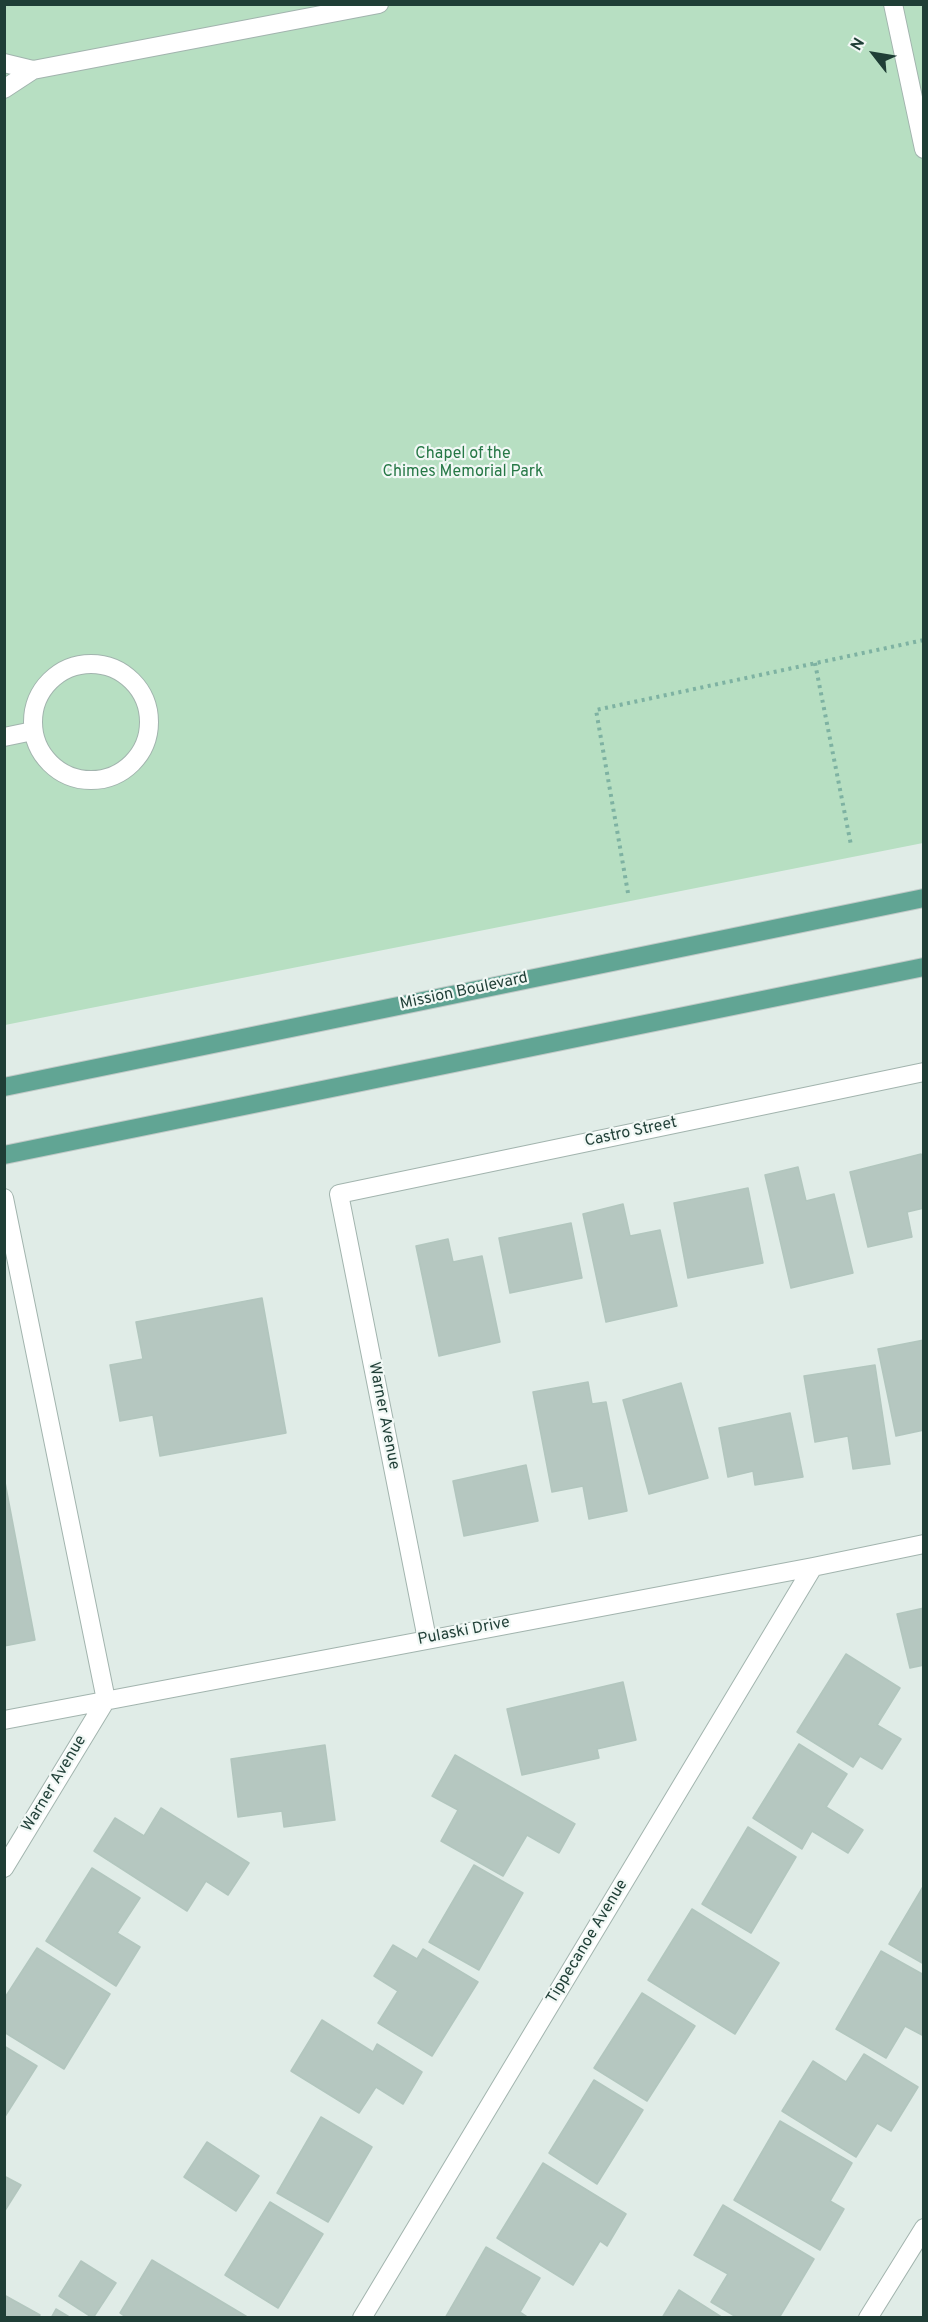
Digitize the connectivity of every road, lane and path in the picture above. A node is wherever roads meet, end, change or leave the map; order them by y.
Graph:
1 (379, 4) edge
2 (893, 4) edge
3 (4, 63) edge
4 (33, 70) junction
5 (4, 89) edge
6 (924, 149) edge
7 (924, 640) edge
8 (815, 663) junction
9 (33, 731) junction
10 (4, 737) edge
11 (851, 845) dead end
12 (628, 893) dead end
13 (924, 898) edge
14 (924, 967) edge
15 (924, 1072) edge
16 (4, 1087) edge
17 (4, 1155) edge
18 (339, 1194) joint
19 (4, 1198) edge
20 (924, 1544) edge
21 (813, 1567) junction
22 (427, 1639) junction
23 (106, 1700) junction
24 (4, 1720) edge
25 (4, 1868) edge
26 (924, 2228) edge
27 (362, 2318) edge
28 (868, 2318) edge

1 - 4 street
2 - 6 street
3 - 4 street
4 - 5 street
7 - 8 path
8 - 11 path
8 - 12 path
9 - 9 street
9 - 10 street
13 - 16 main road, Mission Boulevard
14 - 17 main road
15 - 18 street, Castro Street
18 - 22 street, Warner Avenue
19 - 23 street
20 - 21 street, Pulaski Drive
21 - 22 street, Pulaski Drive
21 - 27 street, Tippecanoe Avenue
22 - 23 street, Pulaski Drive
23 - 24 street, Pulaski Drive
23 - 25 street, Warner Avenue
26 - 28 street

